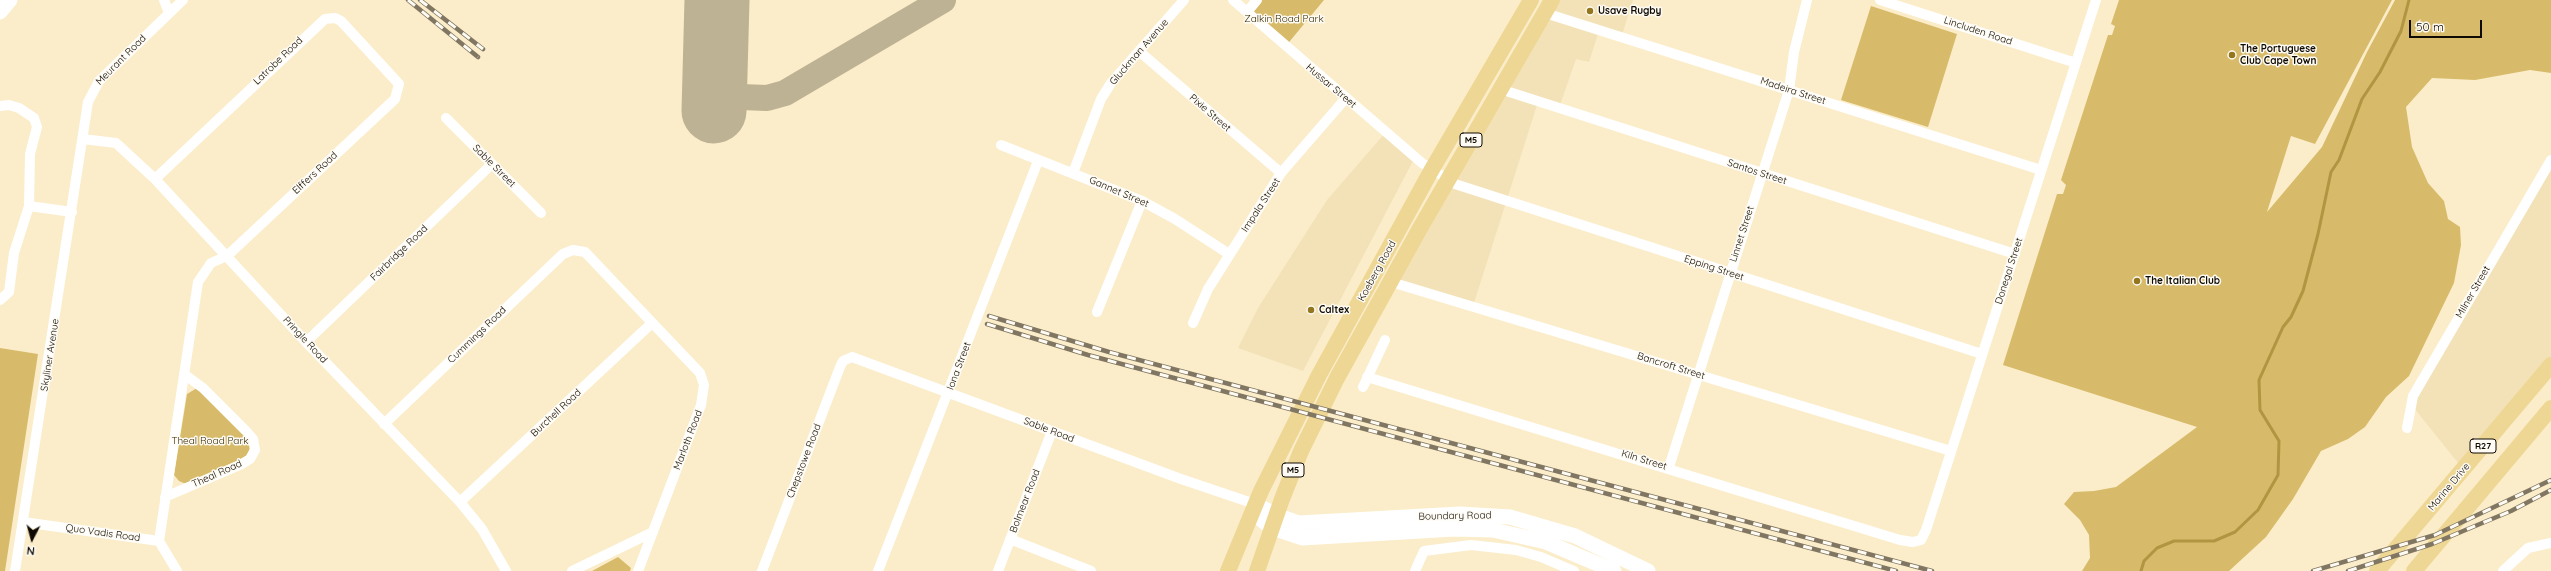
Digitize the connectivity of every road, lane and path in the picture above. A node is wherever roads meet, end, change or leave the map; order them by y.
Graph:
1 (10, 0) edge
2 (164, 0) edge
3 (183, 0) edge
4 (1184, 0) edge
5 (1233, 0) edge
6 (1257, 0) edge
7 (1531, 0) edge
8 (1807, 0) edge
9 (1880, 0) edge
10 (2096, 0) edge
11 (1549, 6) edge
12 (0, 12) edge
13 (1247, 12) junction
14 (169, 13) junction
15 (1140, 52) junction
16 (2076, 63) junction
17 (399, 89) joint
18 (1500, 89) junction
19 (1789, 90) junction
20 (1346, 98) junction
21 (0, 106) edge
22 (446, 118) dead end
23 (83, 139) junction
24 (1001, 145) dead end
25 (2551, 160) edge
26 (1038, 161) junction
27 (492, 164) junction
28 (2041, 170) junction
29 (1431, 171) junction
30 (1073, 173) junction
31 (1281, 173) junction
32 (1762, 173) junction
33 (155, 179) junction
34 (1447, 180) junction
35 (1142, 201) junction
36 (29, 206) junction
37 (72, 212) junction
38 (542, 213) dead end
39 (1229, 254) junction
40 (2015, 254) junction
41 (228, 256) junction
42 (1730, 273) junction
43 (1391, 282) junction
44 (0, 300) edge
45 (1097, 312) dead end
46 (652, 323) junction
47 (1193, 323) dead end
48 (1385, 340) dead end
49 (306, 342) junction
50 (1982, 354) junction
51 (852, 357) joint
52 (2551, 365) edge
53 (184, 374) junction
54 (1698, 375) junction
55 (1368, 377) junction
56 (1363, 387) dead end
57 (949, 391) junction
58 (2551, 408) edge
59 (384, 424) junction
60 (2407, 428) dead end
61 (1052, 431) junction
62 (1951, 451) junction
63 (1669, 467) junction
64 (165, 497) junction
65 (460, 502) junction
66 (1251, 507) junction
67 (23, 522) junction
68 (1274, 522) junction
69 (653, 532) junction
70 (1010, 539) junction
71 (1921, 540) joint
72 (159, 541) junction
73 (2551, 542) edge
74 (16, 571) edge
75 (177, 571) edge
76 (506, 571) edge
77 (572, 571) edge
78 (638, 571) edge
79 (762, 571) edge
80 (878, 571) edge
81 (998, 571) edge
82 (1092, 571) edge
83 (1228, 571) edge
84 (1257, 571) edge
85 (1415, 571) edge
86 (1574, 571) edge
87 (1614, 571) edge
88 (1648, 571) edge
89 (2376, 571) edge
90 (2414, 571) edge
91 (2503, 571) edge

1 - 12 main road
2 - 14 street
3 - 14 street, Meurant Road
4 - 15 street, Gluckman Avenue
5 - 13 street, Hussar Street
6 - 13 street
7 - 29 main road, Koeberg Road / M5
8 - 19 street, Linnet Street
9 - 16 street, Lincluden Road
10 - 16 street, Donegal Street
11 - 18 main road, Koeberg Road / M5
11 - 19 street, Madeira Street
13 - 20 street, Hussar Street
14 - 23 street, Meurant Road
15 - 30 street, Gluckman Avenue
15 - 31 street, Pixie Street
16 - 28 street, Donegal Street
17 - 33 street, Latrobe Road
17 - 41 street, Elffers Road
18 - 32 street, Santos Street
18 - 34 main road, Koeberg Road / M5
19 - 28 street, Madeira Street
19 - 32 street, Linnet Street
20 - 29 street, Hussar Street
20 - 31 street, Impala Street
21 - 36 street
22 - 27 street, Sable Street
23 - 33 street, Pringle Road
23 - 37 street, Skyliner Avenue
24 - 26 street, Gannet Street
25 - 60 street, Milner Street
26 - 30 street, Gannet Street
26 - 57 street, Iona Street
27 - 38 street, Sable Street
27 - 49 street, Fairbridge Road
28 - 40 street, Donegal Street
29 - 34 street, Hussar Street
29 - 66 main road, Koeberg Road / M5
30 - 35 street, Gannet Street
31 - 39 street, Impala Street
32 - 40 street, Santos Street
32 - 42 street, Linnet Street
33 - 41 street, Pringle Road
34 - 42 street, Epping Street
34 - 43 main road, Koeberg Road / M5
35 - 39 street, Gannet Street
35 - 45 street
36 - 37 street
36 - 44 street
37 - 67 street, Skyliner Avenue
39 - 47 street, Impala Street
40 - 50 street, Donegal Street
41 - 49 street, Pringle Road
41 - 53 street
42 - 50 street, Epping Street
42 - 54 street, Linnet Street
43 - 54 street, Bancroft Street
43 - 68 main road, Koeberg Road / M5
46 - 59 street, Cummings Road
46 - 65 street, Burchell Road
46 - 69 street, Marloth Road
48 - 55 street
49 - 59 street, Pringle Road
50 - 62 street, Donegal Street
51 - 57 street, Sable Road
51 - 79 street, Chepstowe Road
52 - 89 main road, Marine Drive / R27
53 - 64 street
53 - 64 street, Theal Road
54 - 62 street, Bancroft Street
54 - 63 street, Linnet Street
55 - 56 street
55 - 63 street, Kiln Street
57 - 61 street, Sable Road
57 - 80 street, Iona Street
58 - 90 main road, R27
59 - 65 street, Pringle Road
61 - 66 street, Sable Road
61 - 70 street, Bolmear Road
62 - 71 street, Donegal Street
63 - 71 street, Kiln Street
64 - 72 street
65 - 76 street, Pringle Road
66 - 68 main road
66 - 83 main road, Koeberg Road / M5
67 - 72 street, Quo Vadis Road
67 - 74 street, Skyliner Avenue
68 - 84 main road, Koeberg Road / M5
68 - 87 main road, Boundary Road
68 - 88 main road, Boundary Road
69 - 77 street
69 - 78 street, Marloth Road
70 - 81 street, Bolmear Road
70 - 82 street
72 - 75 street
73 - 91 street
85 - 86 street

